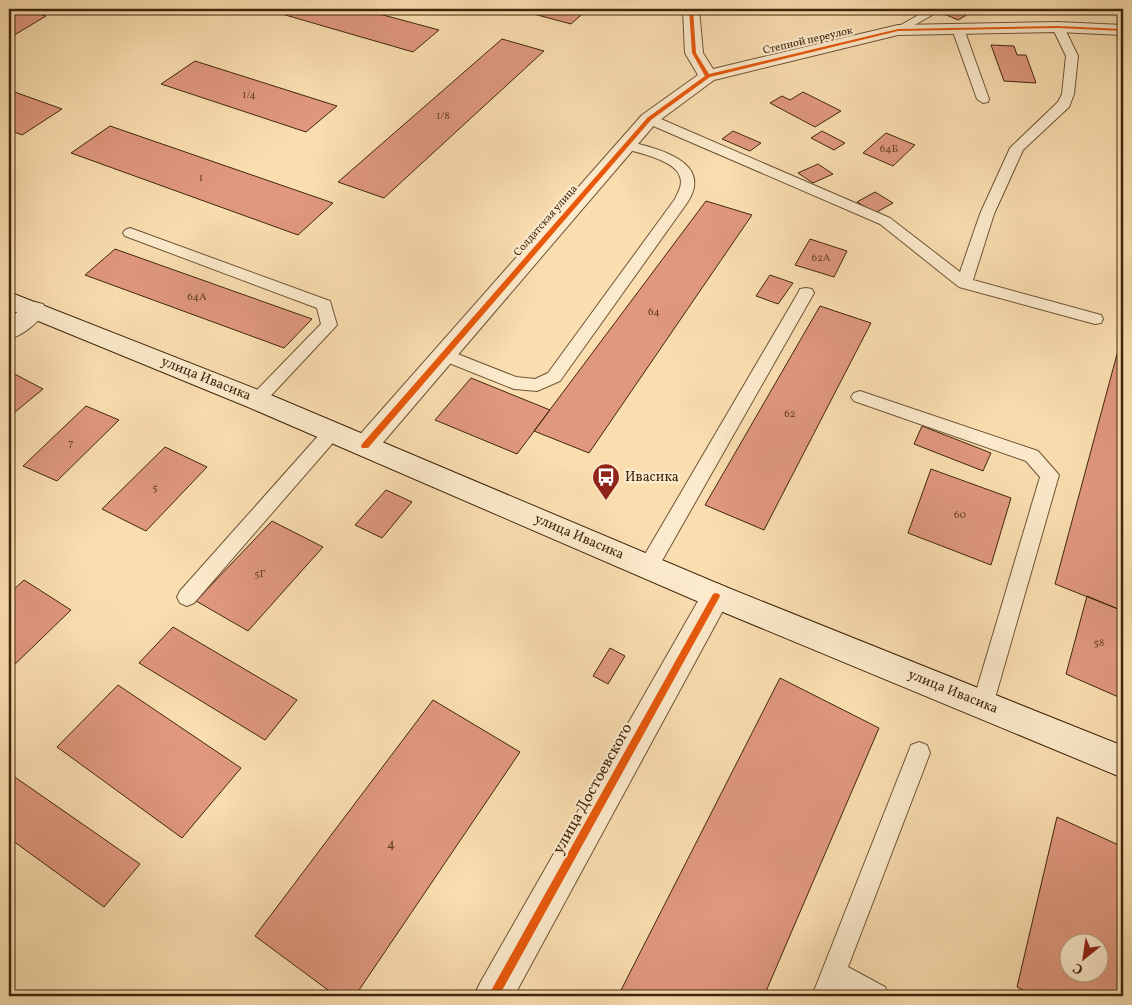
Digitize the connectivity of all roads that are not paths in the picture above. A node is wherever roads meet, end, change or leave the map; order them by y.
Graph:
1 (691, 9) edge
2 (937, 9) edge
3 (1058, 27) junction
4 (958, 29) junction
5 (898, 30) junction
6 (1123, 30) edge
7 (708, 76) junction
8 (983, 99) dead end
9 (649, 119) junction
10 (626, 145) junction
11 (130, 233) dead end
12 (964, 283) junction
13 (806, 292) dead end
14 (9, 300) edge
15 (35, 310) junction
16 (1095, 320) dead end
17 (9, 331) edge
18 (445, 355) junction
19 (860, 397) dead end
20 (257, 400) junction
21 (332, 432) junction
22 (364, 446) junction
23 (648, 567) junction
24 (716, 596) junction
25 (187, 597) dead end
26 (983, 705) junction
27 (919, 753) dead end
28 (1123, 762) edge
29 (829, 985) edge
30 (493, 996) edge
31 (876, 996) edge

1 - 7 street
2 - 5 lane
3 - 4 street, Степной переулок
3 - 6 street, Степной переулок
3 - 12 lane
4 - 5 street, Степной переулок
4 - 8 lane
5 - 7 street, Степной переулок
7 - 9 street, Солдатская улица
9 - 10 street, Солдатская улица
9 - 12 lane
10 - 18 street, Солдатская улица
10 - 18 lane
11 - 20 lane
12 - 16 lane
13 - 23 lane
14 - 15 street, улица Ивасика
15 - 17 street
15 - 20 street, улица Ивасика
18 - 22 street, Солдатская улица
19 - 26 lane
20 - 21 street, улица Ивасика
21 - 22 street, улица Ивасика
21 - 25 lane
22 - 23 street, улица Ивасика
23 - 24 street, улица Ивасика
24 - 26 street, улица Ивасика
24 - 30 street, улица Достоевского
26 - 28 street, улица Ивасика
27 - 29 lane
29 - 31 lane

